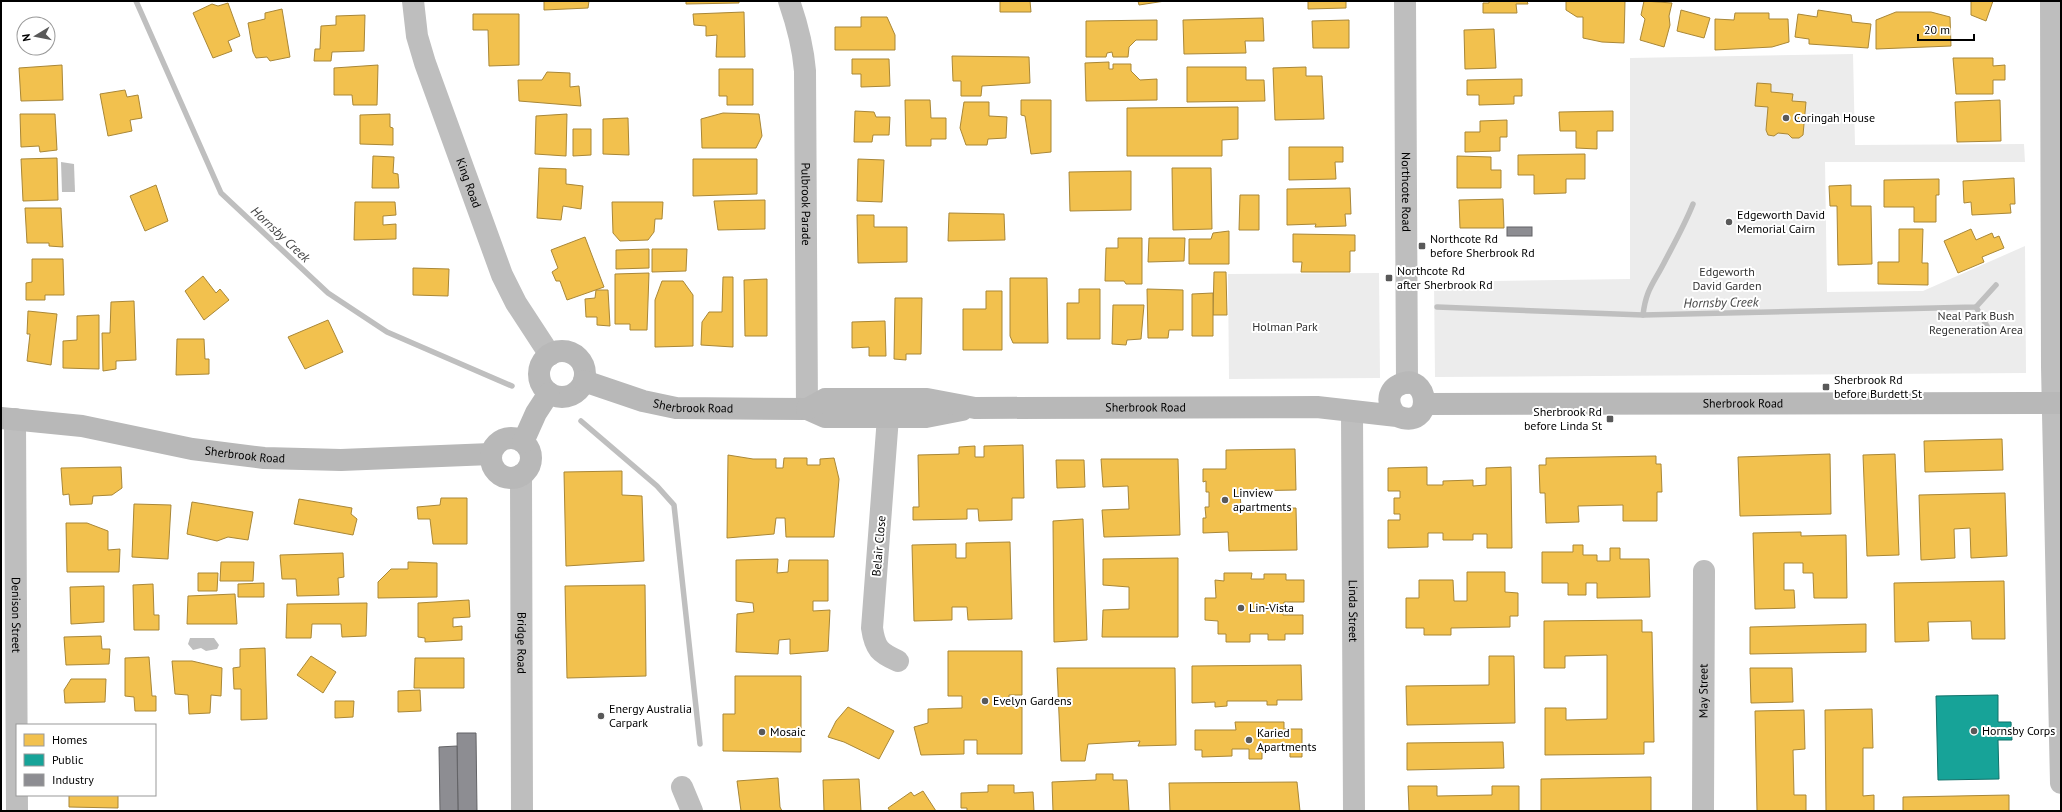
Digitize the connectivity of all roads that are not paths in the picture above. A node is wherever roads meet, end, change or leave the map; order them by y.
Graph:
1 (412, 1) edge
2 (789, 1) edge
3 (1405, 1) edge
4 (2051, 1) edge
5 (550, 355) junction
6 (584, 381) junction
7 (1399, 388) junction
8 (549, 393) junction
9 (2057, 403) edge
10 (1424, 404) junction
11 (975, 408) junction
12 (1317, 408) junction
13 (807, 409) junction
14 (1352, 412) junction
15 (1397, 416) junction
16 (888, 417) junction
17 (8, 418) edge
18 (524, 442) junction
19 (491, 454) junction
20 (521, 475) junction
21 (1704, 570) dead end
22 (898, 661) dead end
23 (2061, 783) edge
24 (682, 787) dead end
25 (16, 811) edge
26 (522, 811) edge
27 (692, 811) edge
28 (1354, 811) edge
29 (1703, 811) edge

1 - 5 street, King Road
2 - 13 street, Pulbrook Parade
3 - 7 street, Northcote Road
4 - 9 street
5 - 6 main road
5 - 8 main road
6 - 8 main road
6 - 13 main road, Sherbrook Road
7 - 10 main road
7 - 12 main road, Sherbrook Road
7 - 15 main road
8 - 18 main road
9 - 10 main road, Sherbrook Road
9 - 23 street
10 - 15 main road, Sherbrook Road
11 - 12 main road, Sherbrook Road
11 - 13 main road, Sherbrook Road
11 - 16 main road, Sherbrook Road
12 - 14 main road, Sherbrook Road
13 - 16 main road, Sherbrook Road
14 - 15 main road, Sherbrook Road
14 - 28 street, Linda Street
16 - 22 street, Belair Close
17 - 19 main road, Sherbrook Road
17 - 25 street, Denison Street
18 - 19 main road
18 - 20 main road
19 - 20 main road
20 - 26 street, Bridge Road
21 - 29 street, May Street
24 - 27 street

